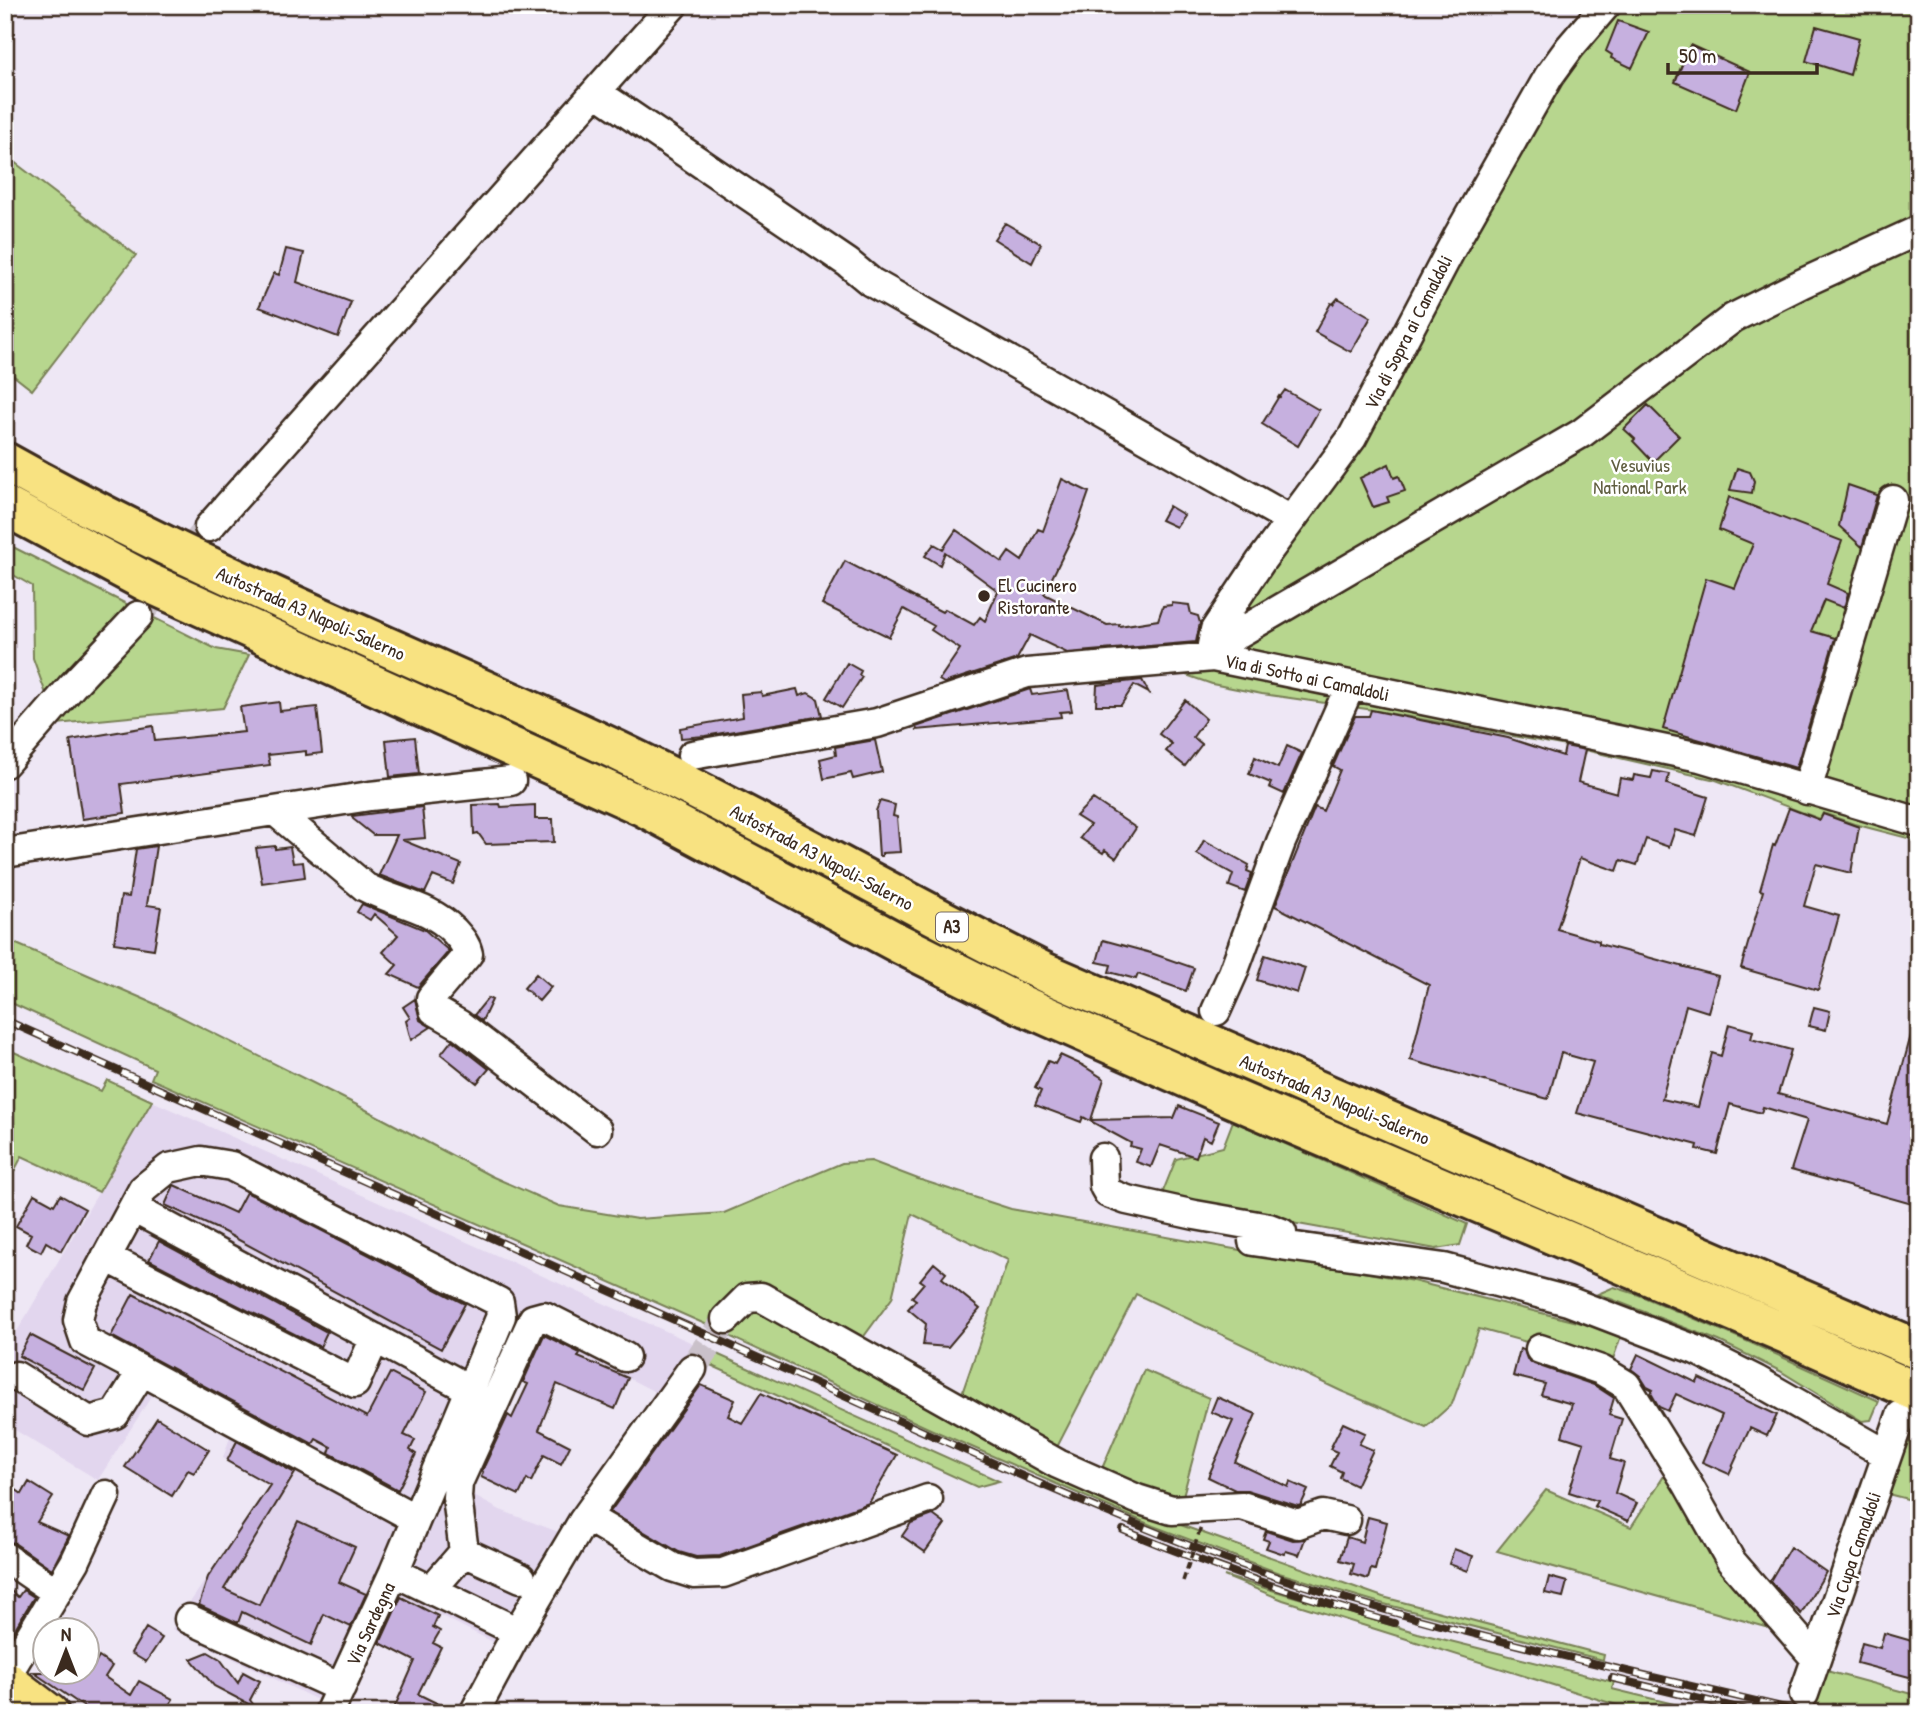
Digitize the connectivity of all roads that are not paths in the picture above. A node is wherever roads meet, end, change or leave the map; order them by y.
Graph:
1 (673, 5) edge
2 (1606, 5) edge
3 (596, 92) junction
4 (1919, 230) edge
5 (5, 462) edge
6 (1893, 500) dead end
7 (5, 506) edge
8 (1291, 520) junction
9 (209, 527) tunnel mouth
10 (138, 615) tunnel mouth
11 (1213, 657) junction
12 (1350, 686) junction
13 (692, 754) dead end
14 (5, 763) edge
15 (511, 781) dead end
16 (1807, 790) junction
17 (275, 811) junction
18 (1919, 822) edge
19 (5, 853) edge
20 (1216, 1012) dead end
21 (597, 1130) dead end
22 (1103, 1158) dead end
23 (133, 1208) junction
24 (1253, 1241) dead end
25 (1330, 1252) junction
26 (106, 1257) junction
27 (726, 1319) tunnel mouth
28 (375, 1338) junction
29 (1540, 1349) dead end
30 (1919, 1350) edge
31 (625, 1357) dead end
32 (692, 1369) tunnel mouth
33 (142, 1371) junction
34 (16, 1376) dead end
35 (471, 1390) junction
36 (1910, 1404) edge
37 (1886, 1454) junction
38 (106, 1495) dead end
39 (928, 1499) dead end
40 (416, 1519) junction
41 (1346, 1520) dead end
42 (583, 1521) junction
43 (464, 1552) junction
44 (5, 1557) edge
45 (394, 1572) junction
46 (521, 1578) dead end
47 (431, 1590) junction
48 (56, 1592) junction
49 (189, 1619) dead end
50 (506, 1626) dead end
51 (1816, 1659) junction
52 (5, 1678) edge
53 (1804, 1694) dead end
54 (335, 1700) edge
55 (51, 1713) edge
56 (474, 1713) edge

1 - 3 street
2 - 8 street, Via di Sopra ai Camaldoli
3 - 8 street
3 - 9 street
4 - 11 street
5 - 30 highway, Autostrada A3 Napoli-Salerno / A3
6 - 16 street
7 - 36 highway, Autostrada A3 Napoli-Salerno / A3
8 - 11 street, Via di Sopra ai Camaldoli
10 - 14 street
11 - 12 street, Via di Sotto ai Camaldoli
11 - 13 street, Via di Sotto ai Camaldoli
12 - 16 street, Via di Sotto ai Camaldoli
12 - 20 street
15 - 17 street
16 - 18 street, Via di Sotto ai Camaldoli
17 - 19 street
17 - 21 street
22 - 25 street
23 - 26 street
23 - 28 street
23 - 35 street
24 - 25 street
25 - 37 street
26 - 28 street
26 - 33 street
27 - 41 street
28 - 35 street
29 - 51 street
31 - 43 street
32 - 42 street
33 - 34 street
33 - 40 street
35 - 40 street
36 - 37 street, Via Cupa Camaldoli
37 - 51 street, Via Cupa Camaldoli
38 - 48 street
39 - 42 street
40 - 45 street
42 - 56 street
43 - 46 street
43 - 47 street
44 - 48 street
45 - 47 street, Via Sardegna
45 - 54 street, Via Sardegna
47 - 50 street, Via Sardegna
48 - 52 street
49 - 54 street
51 - 53 street, Via Cupa Camaldoli
52 - 55 main road

